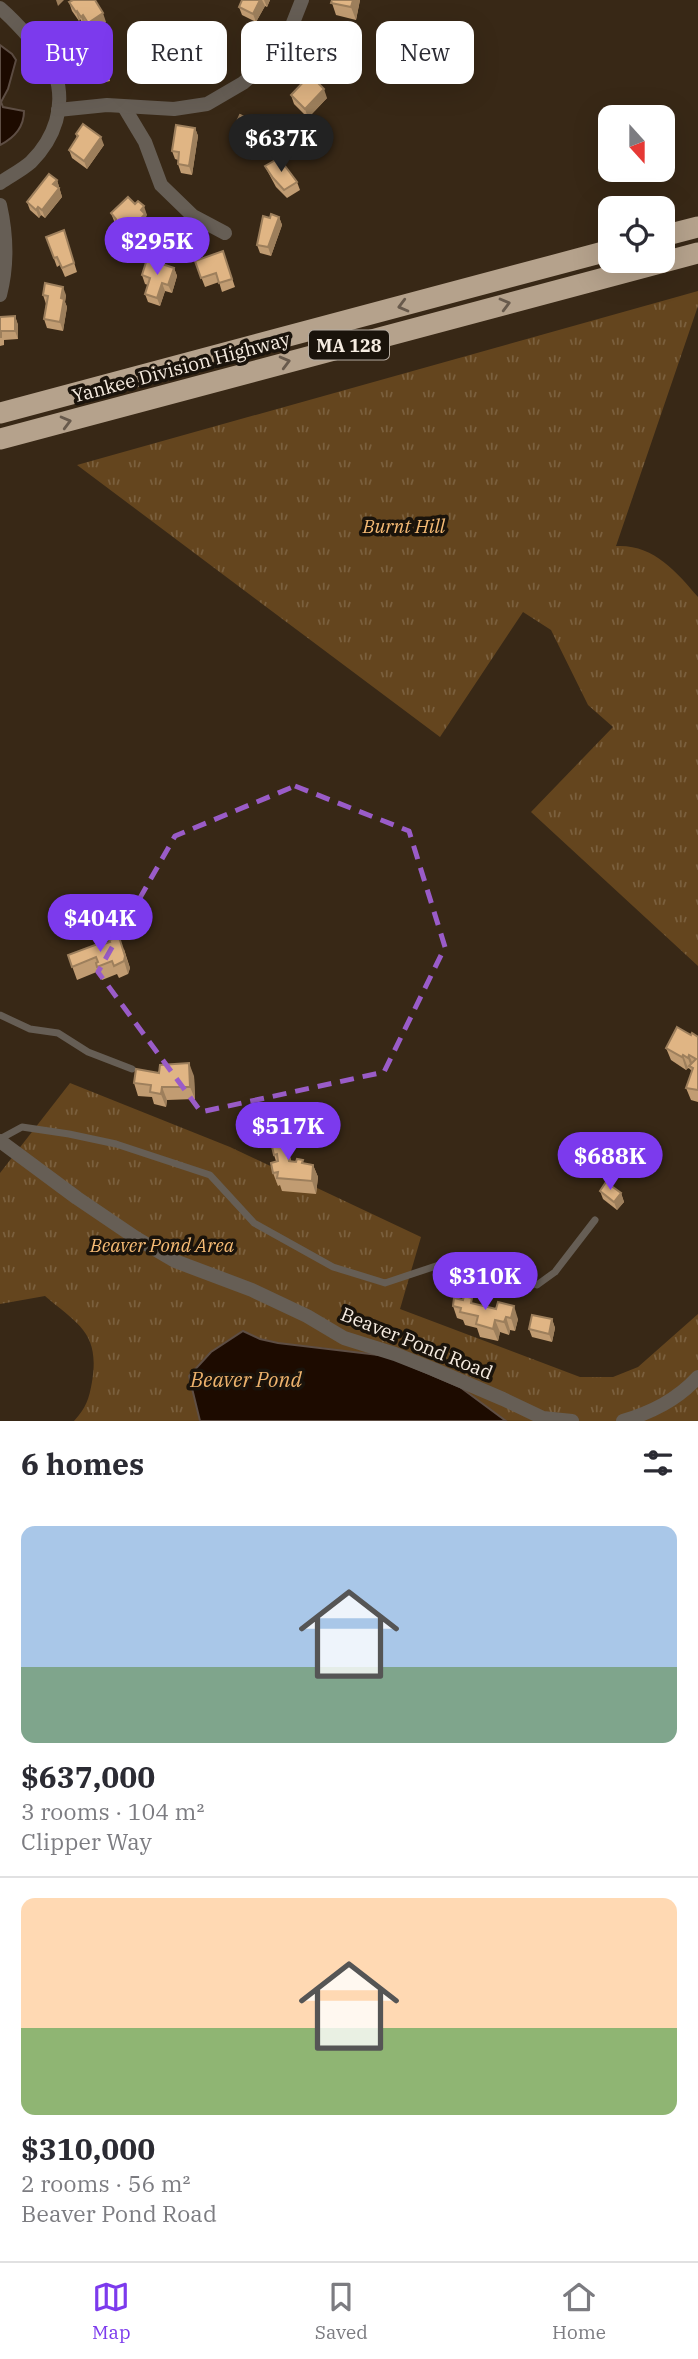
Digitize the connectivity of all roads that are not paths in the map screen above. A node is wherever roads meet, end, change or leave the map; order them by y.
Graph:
1 (302, 0) edge
2 (0, 8) edge
3 (124, 107) junction
4 (58, 110) junction
5 (0, 183) edge
6 (0, 205) edge
7 (698, 227) edge
8 (225, 233) dead end
9 (675, 233) edge
10 (598, 253) edge
11 (698, 253) edge
12 (0, 295) edge
13 (0, 413) edge
14 (0, 439) edge
15 (0, 1015) edge
16 (132, 1069) dead end
17 (0, 1140) edge
18 (595, 1220) dead end
19 (698, 1377) edge
20 (572, 1421) edge
21 (623, 1421) edge

1 - 3 street
2 - 4 street
3 - 4 street
3 - 8 street
4 - 5 street
6 - 12 street
7 - 9 highway
10 -> 13 highway, Yankee Division Highway / MA 128
14 -> 11 highway, Yankee Division Highway / MA 128
15 - 16 lane
17 - 18 lane
17 - 20 street, Beaver Pond Road
19 - 21 street

